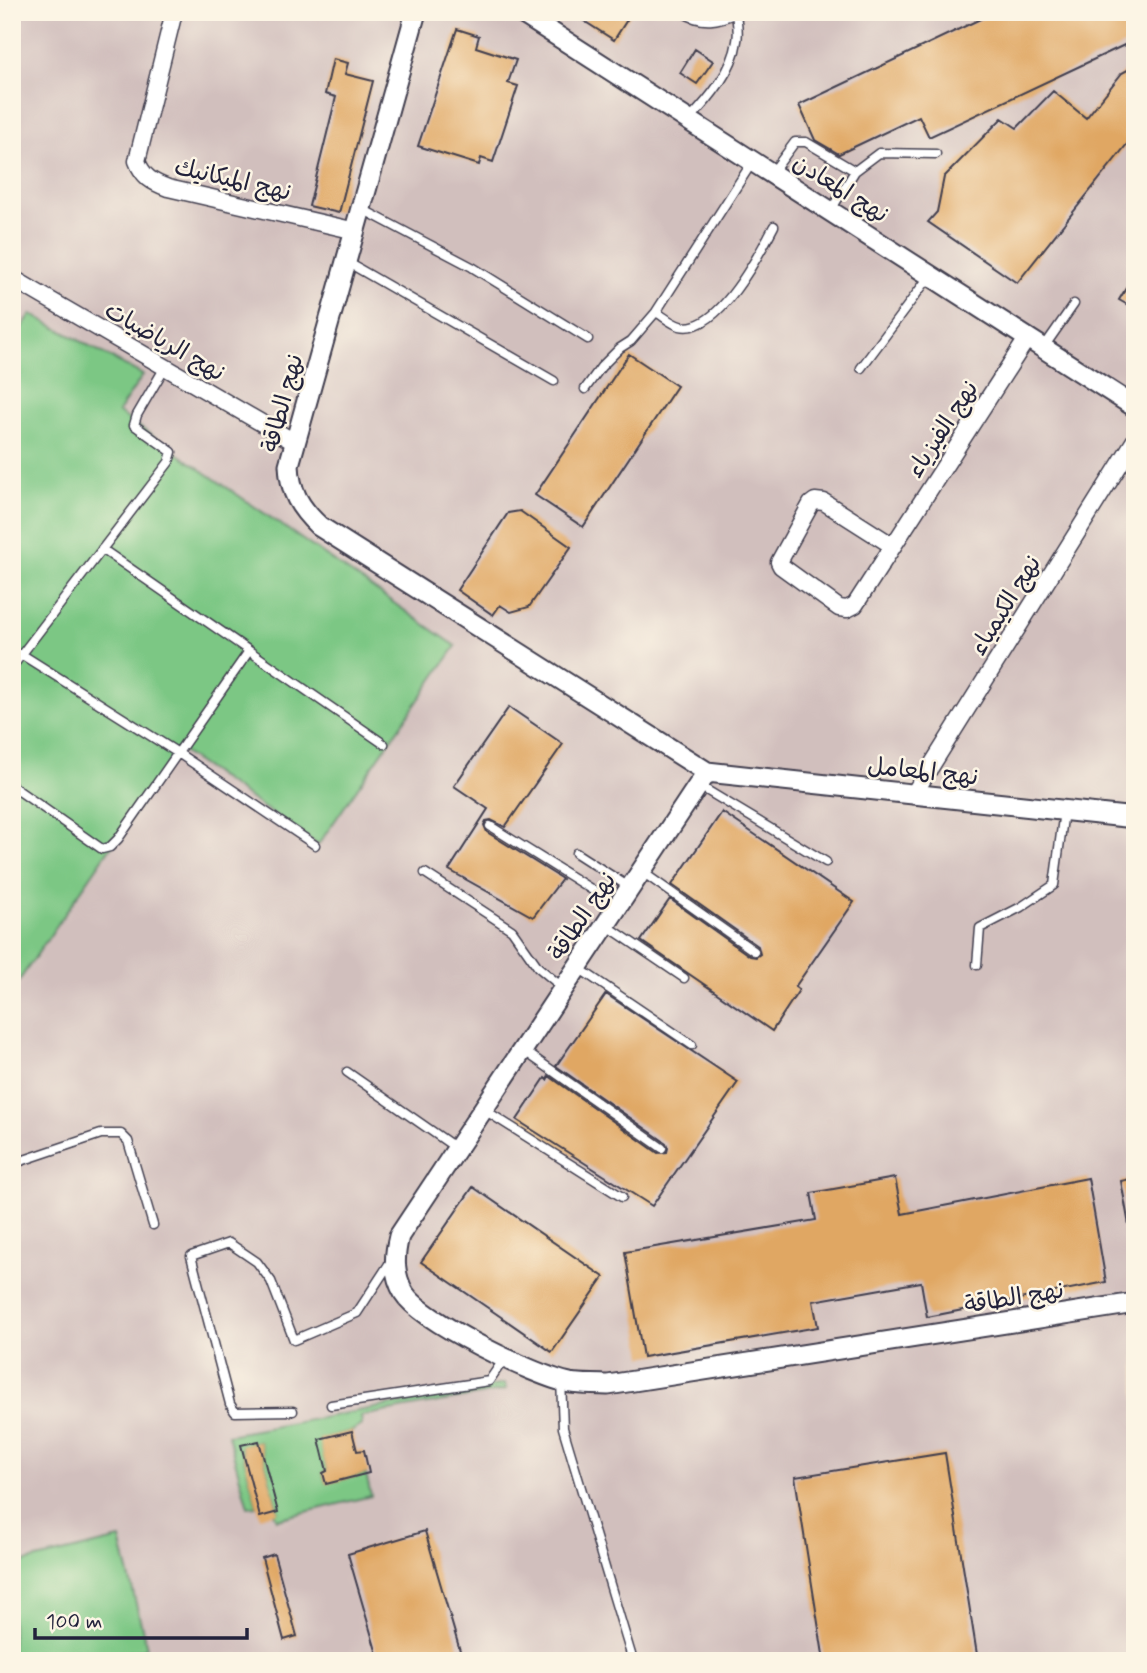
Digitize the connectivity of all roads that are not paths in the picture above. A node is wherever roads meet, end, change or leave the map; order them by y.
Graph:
1 (174, 12) edge
2 (416, 12) edge
3 (520, 12) edge
4 (682, 12) edge
5 (738, 13) edge
6 (689, 120) junction
7 (936, 154) dead end
8 (752, 161) junction
9 (855, 171) junction
10 (772, 173) junction
11 (362, 209) junction
12 (831, 210) junction
13 (774, 226) dead end
14 (356, 231) junction
15 (347, 262) junction
16 (931, 275) junction
17 (12, 278) edge
18 (1074, 304) dead end
19 (656, 312) junction
20 (588, 339) dead end
21 (1036, 342) junction
22 (165, 367) junction
23 (861, 368) dead end
24 (554, 381) dead end
25 (585, 389) dead end
26 (1135, 407) edge
27 (1135, 440) edge
28 (296, 443) junction
29 (893, 546) junction
30 (103, 548) junction
31 (249, 651) junction
32 (21, 654) junction
33 (12, 667) edge
34 (384, 744) dead end
35 (178, 753) junction
36 (702, 778) junction
37 (12, 786) edge
38 (914, 795) junction
39 (1064, 811) junction
40 (1135, 818) edge
41 (490, 826) dead end
42 (315, 845) dead end
43 (576, 853) dead end
44 (826, 862) dead end
45 (425, 873) dead end
46 (636, 879) junction
47 (618, 906) junction
48 (606, 925) junction
49 (754, 951) dead end
50 (977, 965) dead end
51 (577, 967) junction
52 (684, 978) dead end
53 (564, 988) junction
54 (692, 1045) dead end
55 (523, 1050) junction
56 (346, 1072) dead end
57 (483, 1110) junction
58 (662, 1148) dead end
59 (457, 1149) junction
60 (12, 1164) edge
61 (622, 1197) dead end
62 (153, 1225) dead end
63 (394, 1256) junction
64 (1135, 1303) edge
65 (506, 1357) junction
66 (561, 1380) junction
67 (331, 1405) dead end
68 (293, 1411) dead end
69 (633, 1661) edge

1 - 14 street, نهج الميكانيك
2 - 11 street, نهج الطاقة
3 - 6 street, نهج المعادن
4 - 5 lane
5 - 6 lane
6 - 8 street, نهج المعادن
7 - 9 lane
8 - 10 street, نهج المعادن
8 - 19 lane
9 - 10 lane
9 - 12 lane
10 - 12 street, نهج المعادن
11 - 14 street, نهج الطاقة
11 - 20 lane
12 - 16 street, نهج المعادن
13 - 19 lane
14 - 15 street, نهج الطاقة
15 - 24 lane
15 - 28 street, نهج الطاقة
16 - 21 street, نهج المعادن
16 - 23 lane
17 - 22 street, نهج الرياضيات
18 - 21 lane
19 - 25 lane
21 - 26 street, نهج المعادن
21 - 29 street, نهج الفيزياء
22 - 28 street, نهج الرياضيات
22 - 30 lane
27 - 38 street, نهج الكيمياء
28 - 36 street, نهج الطاقة
29 - 29 street, نهج الفيزياء
30 - 31 lane
30 - 32 lane
31 - 34 lane
31 - 35 lane
32 - 33 lane
32 - 35 lane
35 - 37 lane
35 - 42 lane
36 - 38 street, نهج المعامل
36 - 44 lane
36 - 46 street, نهج الطاقة
38 - 39 street, نهج المعامل
39 - 40 street, نهج المعامل
39 - 50 lane
41 - 47 lane
43 - 46 lane
45 - 53 lane
46 - 47 street, نهج الطاقة
46 - 49 lane
47 - 48 street, نهج الطاقة
48 - 51 street, نهج الطاقة
48 - 52 lane
51 - 53 street, نهج الطاقة
51 - 54 lane
53 - 55 street, نهج الطاقة
55 - 57 street, نهج الطاقة
55 - 58 lane
56 - 59 lane
57 - 59 street, نهج الطاقة
57 - 61 lane
59 - 63 street, نهج الطاقة
60 - 62 lane
63 - 65 street, نهج الطاقة
63 - 68 lane
64 - 66 street, نهج الطاقة
65 - 66 street, نهج الطاقة
65 - 67 lane
66 - 69 lane

